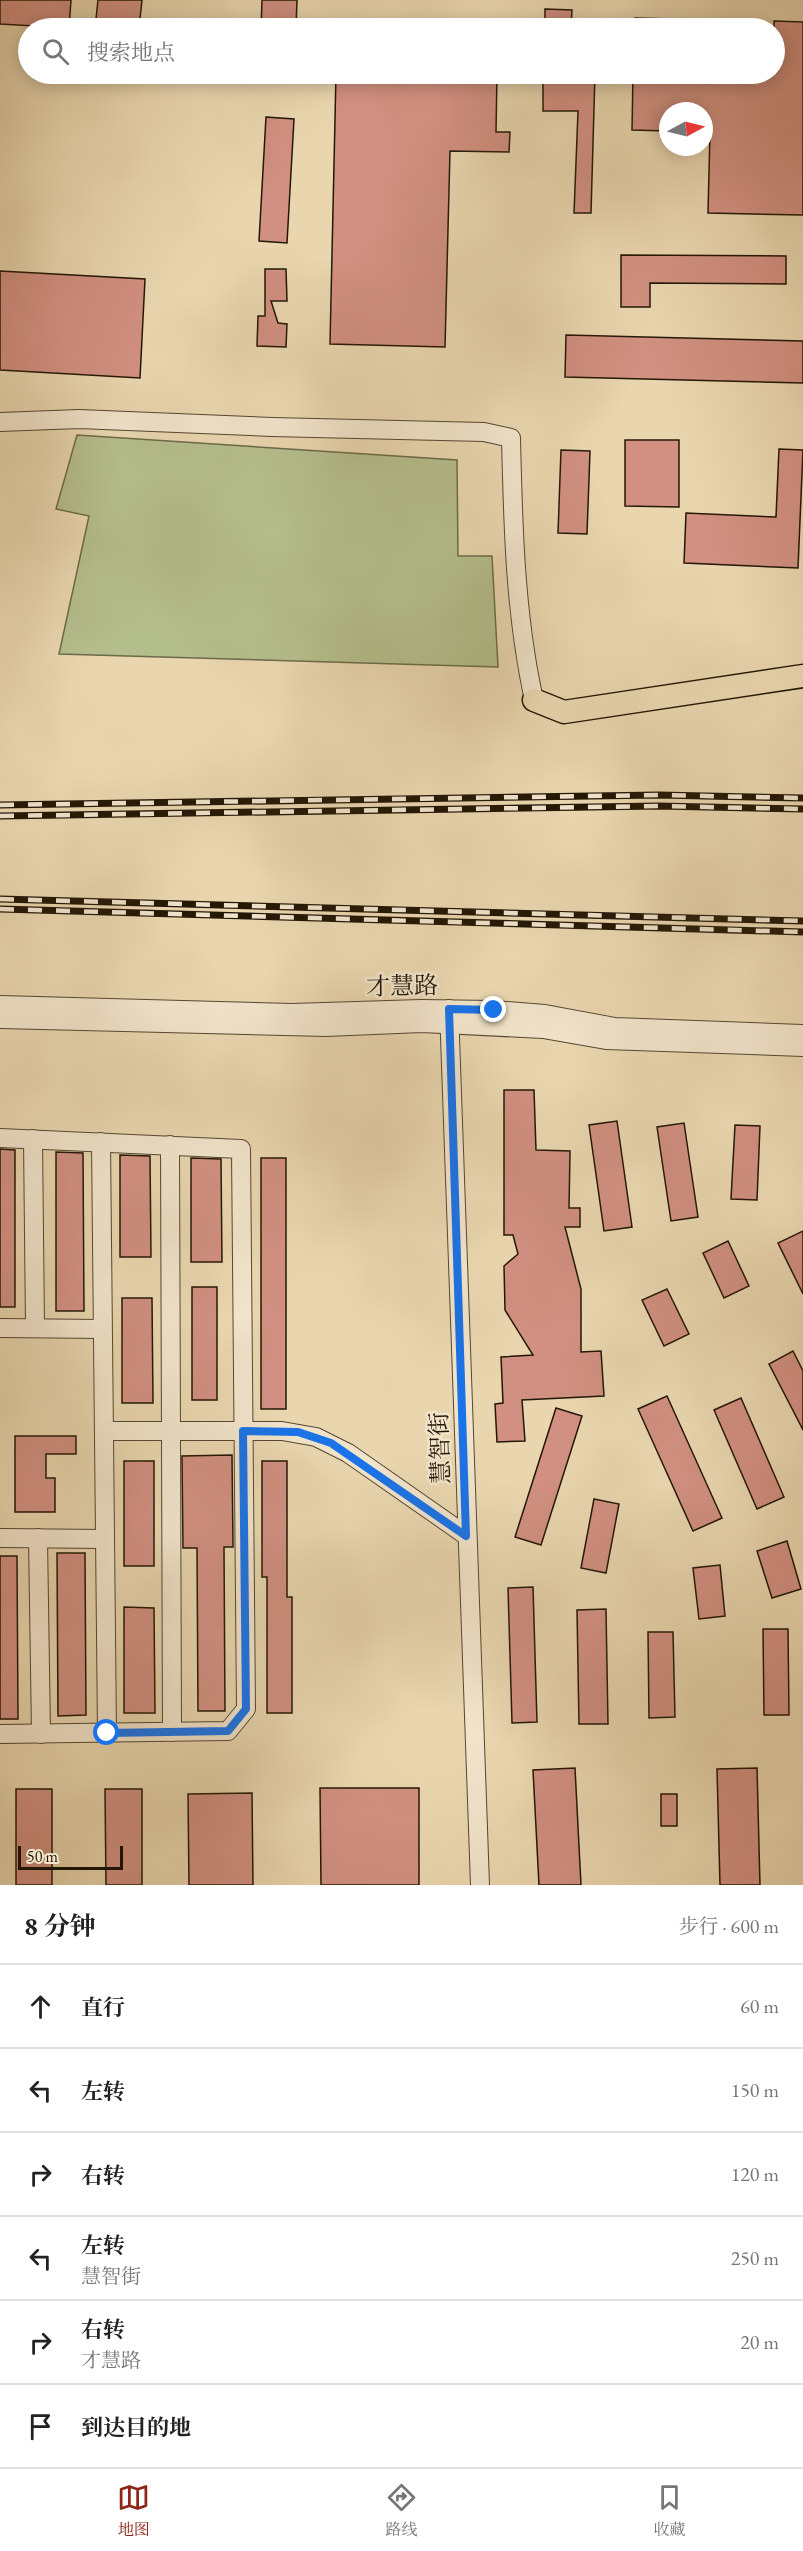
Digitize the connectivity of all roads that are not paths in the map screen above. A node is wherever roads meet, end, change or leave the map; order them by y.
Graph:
1 (0, 422) edge
2 (803, 662) edge
3 (803, 676) edge
4 (534, 700) junction
5 (0, 1005) edge
6 (454, 1017) junction
7 (0, 1019) edge
8 (803, 1034) edge
9 (803, 1047) edge
10 (0, 1138) edge
11 (33, 1139) junction
12 (100, 1142) junction
13 (170, 1145) junction
14 (0, 1328) edge
15 (35, 1328) junction
16 (102, 1329) junction
17 (104, 1431) junction
18 (171, 1431) junction
19 (243, 1431) junction
20 (466, 1536) junction
21 (0, 1538) edge
22 (38, 1538) junction
23 (105, 1539) junction
24 (172, 1732) junction
25 (107, 1733) junction
26 (0, 1734) edge
27 (41, 1734) junction
28 (480, 1885) edge
29 (489, 1885) edge

1 - 4 street
2 - 4 main road
3 - 4 main road
5 - 6 street, 才慧路
6 - 7 street, 才慧路
6 - 8 street, 才慧路
6 - 9 street, 才慧路
6 - 20 street, 慧智街
6 - 29 street, 慧智街
10 - 11 street
11 - 12 street
11 - 15 street
12 - 13 street
12 - 16 street
13 - 18 street
13 - 19 street
14 - 15 street
15 - 16 street
16 - 17 street
17 - 18 street
17 - 23 street
18 - 19 street
18 - 24 street
19 - 20 street
19 - 24 street
20 - 28 street, 慧智街
21 - 22 street
22 - 23 street
22 - 27 street
23 - 25 street
24 - 25 street
25 - 27 street
26 - 27 street

